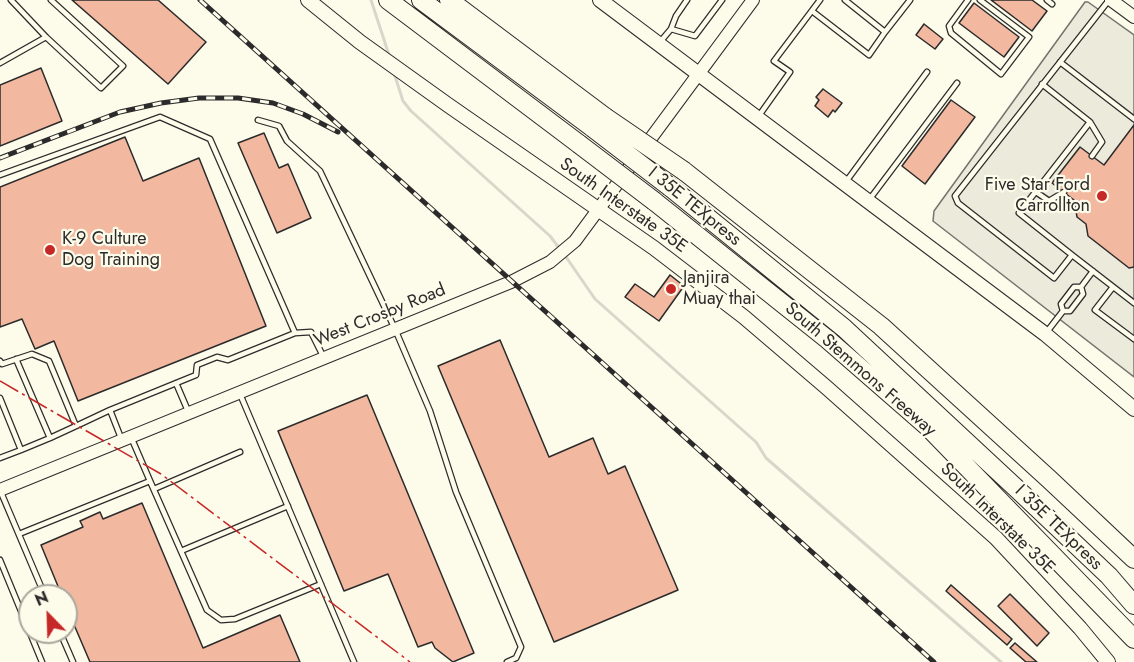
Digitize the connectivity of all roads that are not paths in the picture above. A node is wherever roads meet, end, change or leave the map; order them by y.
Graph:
1 (11, 0) edge
2 (51, 0) edge
3 (308, 0) edge
4 (388, 0) edge
5 (422, 0) edge
6 (449, 0) edge
7 (600, 0) edge
8 (687, 0) edge
9 (722, 0) edge
10 (753, 0) edge
11 (820, 0) edge
12 (845, 0) edge
13 (910, 0) edge
14 (968, 0) edge
15 (980, 0) edge
16 (1047, 0) edge
17 (1110, 0) edge
18 (1052, 4) dead end
19 (812, 11) junction
20 (1134, 17) edge
21 (671, 29) junction
22 (885, 32) junction
23 (46, 37) junction
24 (658, 44) junction
25 (1060, 62) junction
26 (0, 63) edge
27 (927, 72) dead end
28 (699, 75) junction
29 (957, 83) dead end
30 (1042, 84) junction
31 (758, 117) junction
32 (1134, 119) edge
33 (258, 120) dead end
34 (1090, 122) junction
35 (599, 123) junction
36 (1092, 156) dead end
37 (0, 175) edge
38 (845, 183) junction
39 (1036, 192) junction
40 (1064, 192) dead end
41 (869, 200) junction
42 (598, 209) junction
43 (1072, 255) junction
44 (1094, 271) junction
45 (1081, 287) junction
46 (1113, 287) junction
47 (1134, 303) edge
48 (1063, 310) junction
49 (395, 329) junction
50 (295, 333) junction
51 (1045, 334) junction
52 (1134, 339) edge
53 (324, 358) junction
54 (16, 360) junction
55 (0, 364) edge
56 (176, 383) junction
57 (240, 393) junction
58 (0, 398) edge
59 (1134, 409) edge
60 (110, 410) junction
61 (189, 413) junction
62 (76, 426) junction
63 (50, 438) junction
64 (127, 439) junction
65 (21, 450) junction
66 (240, 452) dead end
67 (0, 459) edge
68 (150, 481) junction
69 (154, 489) junction
70 (0, 490) edge
71 (288, 506) junction
72 (19, 534) junction
73 (181, 551) junction
74 (1134, 559) edge
75 (0, 560) edge
76 (40, 584) edge
77 (321, 584) junction
78 (1134, 605) edge
79 (1134, 639) edge
80 (65, 644) edge
81 (42, 662) edge
82 (73, 662) edge
83 (354, 662) edge
84 (507, 662) edge
85 (1108, 662) edge

1 - 23 lane
2 - 23 lane
3 - 42 main road, South Interstate 35E
4 - 79 highway, South Stemmons Freeway, bridge
5 - 35 highway, I 35E TEXpress
6 - 35 highway
7 - 24 main road
8 - 21 lane
9 - 21 lane
10 - 28 street, West Crosby Road
11 - 19 lane
12 - 22 lane
13 - 22 lane
14 - 15 lane
16 - 18 lane
17 - 20 street
17 - 25 lane
19 - 22 lane
19 - 31 lane
21 - 24 lane
23 - 26 lane
24 - 28 main road
25 - 30 lane
25 - 32 lane
27 - 38 lane
28 - 31 main road
28 - 42 street, West Crosby Road
29 - 41 lane
30 - 34 lane
30 - 43 lane
31 - 38 main road
33 - 49 lane
34 - 36 lane
34 - 39 lane
35 - 74 highway, bridge
35 - 78 highway, I 35E TEXpress, bridge
37 - 50 lane
38 - 41 main road
39 - 40 lane
39 - 43 lane
41 - 51 main road
42 - 49 street, West Crosby Road
42 - 85 main road, South Interstate 35E
43 - 44 lane
44 - 45 lane
44 - 46 lane
45 - 48 lane
45 - 48 lane
46 - 47 lane
46 - 52 lane
48 - 51 lane
49 - 53 street, West Crosby Road
49 - 84 lane
50 - 53 lane
50 - 56 lane
51 - 59 main road
53 - 57 street, West Crosby Road
54 - 55 lane
54 - 62 lane
54 - 63 lane
56 - 60 lane
56 - 61 lane
57 - 61 street, West Crosby Road
57 - 71 lane
58 - 65 lane
60 - 62 lane
60 - 64 lane
61 - 64 street, West Crosby Road
62 - 63 lane
63 - 65 lane
64 - 68 lane
64 - 70 street, West Crosby Road
65 - 67 lane
66 - 69 lane
68 - 69 lane
68 - 72 lane
69 - 73 lane
70 - 72 lane
71 - 73 lane
71 - 77 lane
72 - 76 lane
73 - 77 lane
75 - 81 lane
77 - 83 lane
80 - 82 lane

